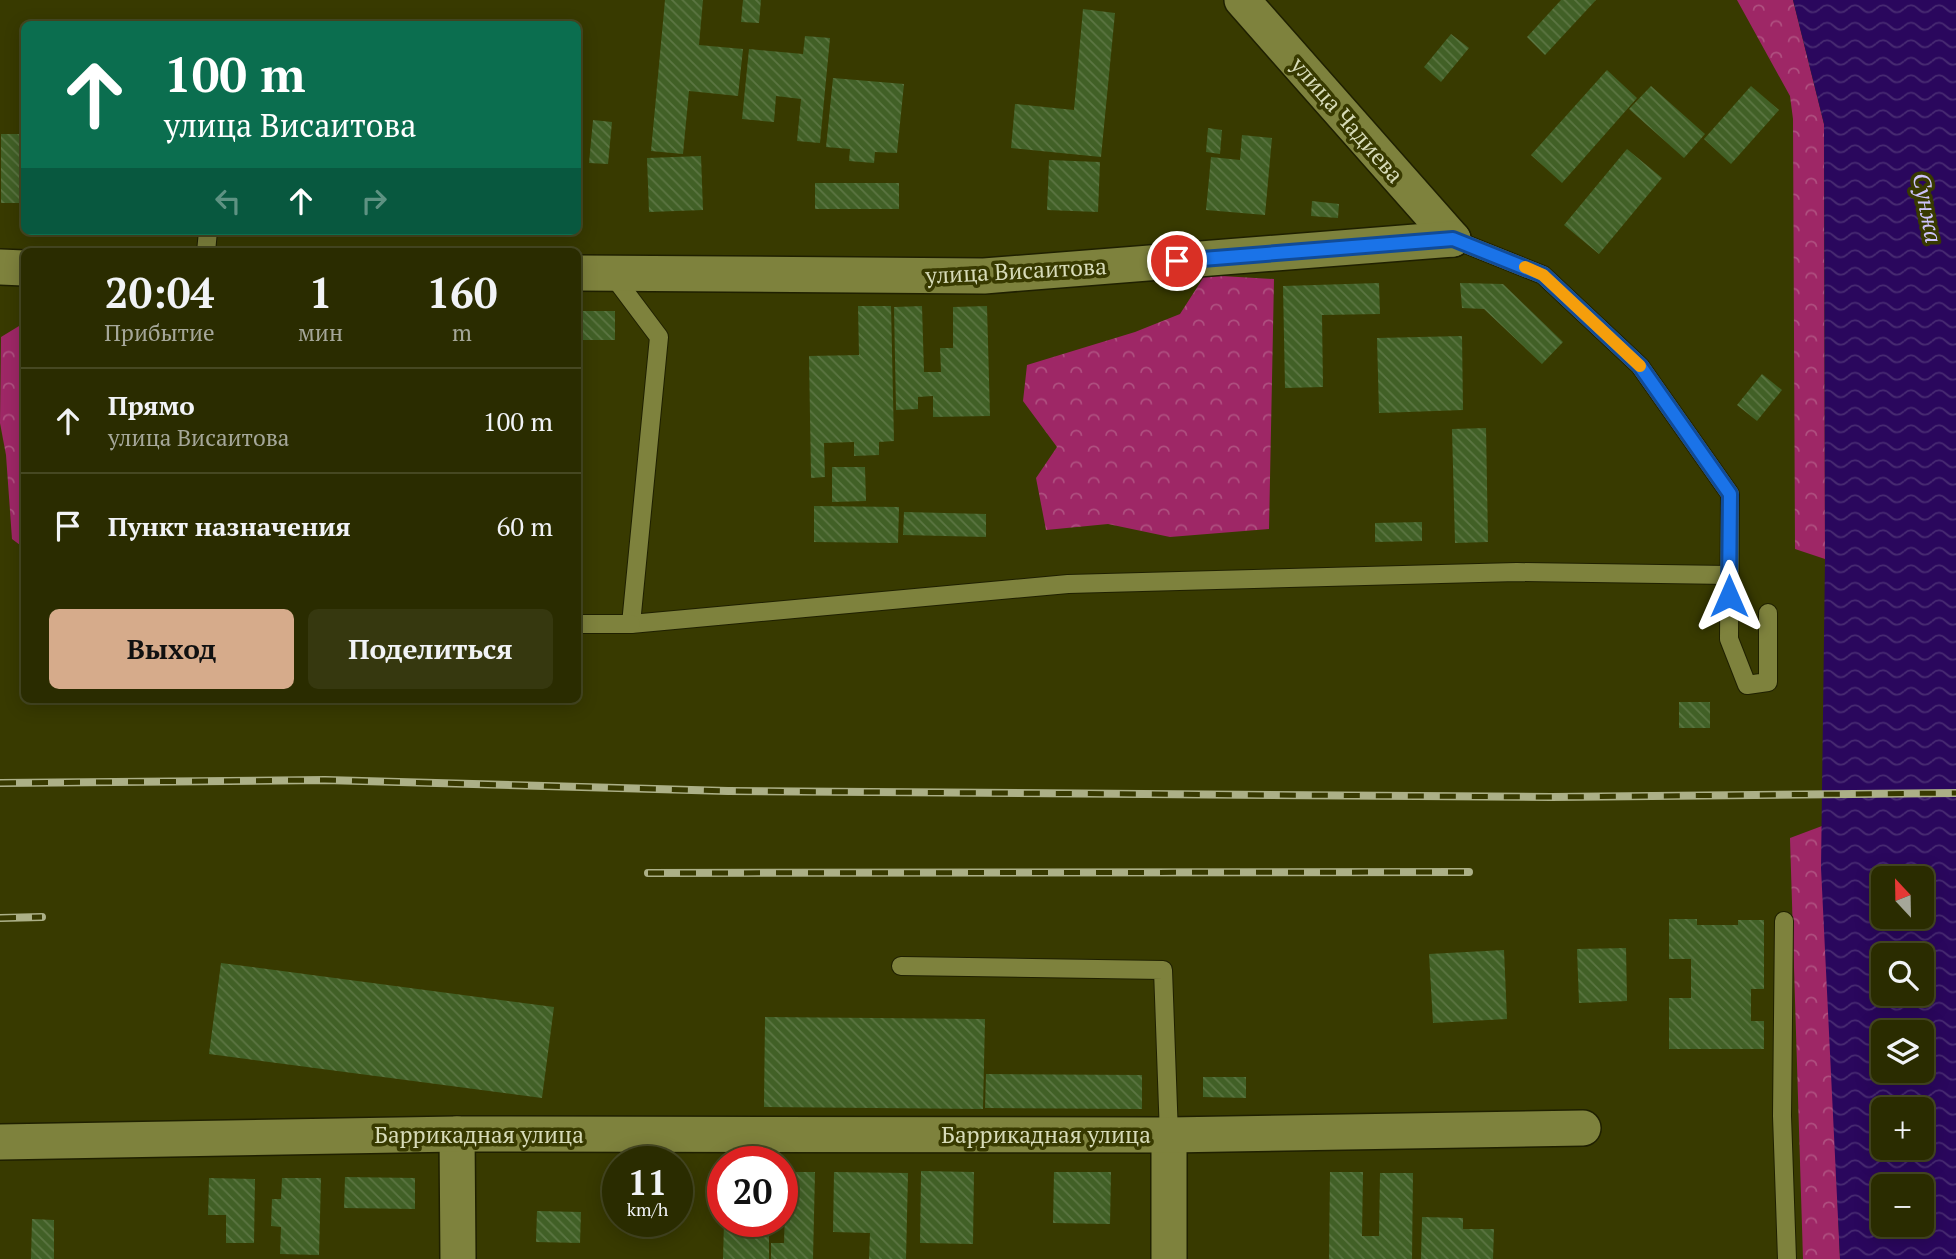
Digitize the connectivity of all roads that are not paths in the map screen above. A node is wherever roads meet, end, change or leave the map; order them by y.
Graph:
1 (1242, 0) edge
2 (1453, 239) junction
3 (0, 267) edge
4 (21, 268) edge
5 (594, 273) edge
6 (1729, 575) junction
7 (1768, 613) dead end
8 (581, 624) edge
9 (631, 624) junction
10 (1784, 921) dead end
11 (901, 966) dead end
12 (1583, 1128) dead end
13 (457, 1134) junction
14 (1169, 1135) junction
15 (0, 1142) edge
16 (457, 1259) edge
17 (1169, 1259) edge
18 (1787, 1259) edge

1 - 2 street, улица Чадиева
2 - 5 street, улица Висаитова
2 - 6 lane
3 - 4 street
5 - 9 lane
6 - 7 lane
6 - 9 lane
8 - 9 lane
10 - 18 lane
11 - 14 lane
12 - 14 street, Баррикадная улица
13 - 14 street, Баррикадная улица
13 - 15 street, Баррикадная улица
13 - 16 street
14 - 17 street

